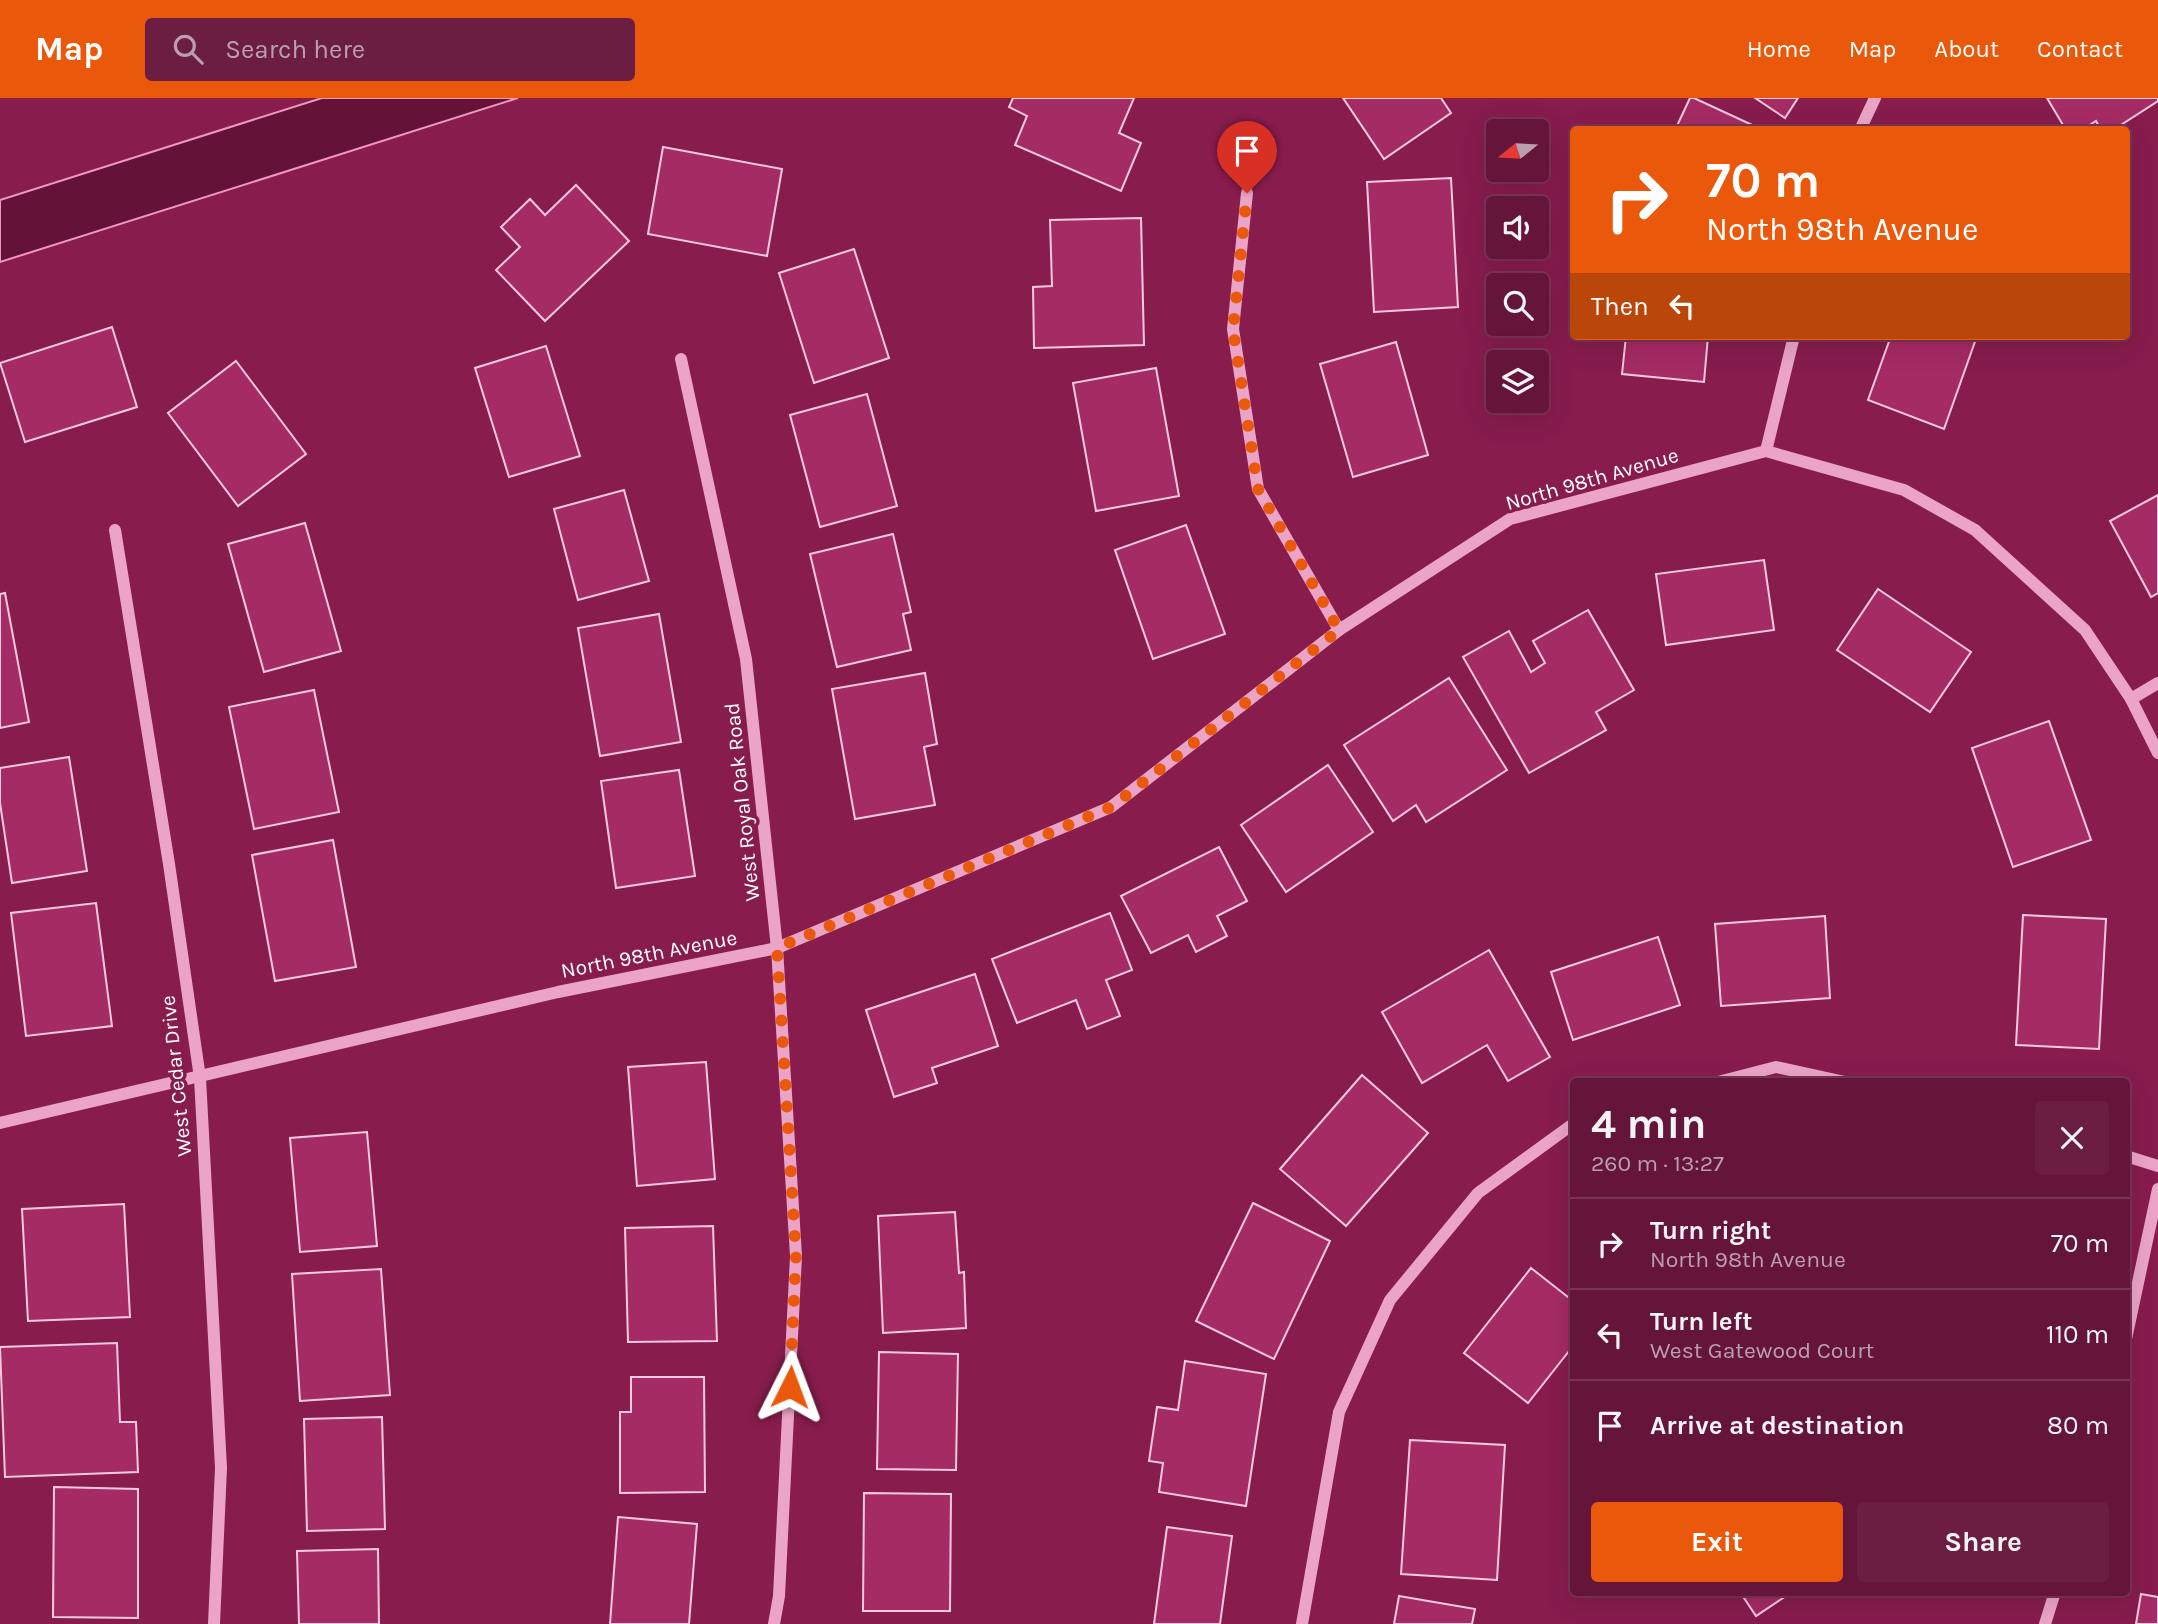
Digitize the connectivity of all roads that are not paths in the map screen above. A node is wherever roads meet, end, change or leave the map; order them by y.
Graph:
1 (1875, 98) edge
2 (1862, 126) edge
3 (1247, 193) dead end
4 (1793, 340) edge
5 (681, 359) dead end
6 (1766, 451) junction
7 (115, 530) dead end
8 (1339, 630) junction
9 (2158, 683) edge
10 (2131, 699) junction
11 (2158, 753) edge
12 (777, 948) junction
13 (200, 1078) junction
14 (1732, 1078) edge
15 (1828, 1078) edge
16 (0, 1123) edge
17 (1570, 1126) edge
18 (2130, 1157) edge
19 (2158, 1166) edge
20 (2158, 1189) edge
21 (2130, 1320) edge
22 (2054, 1596) edge
23 (214, 1624) edge
24 (775, 1624) edge
25 (1301, 1624) edge
26 (2045, 1624) edge

1 - 2 street
3 - 8 street
4 - 6 street
5 - 12 street, West Royal Oak Road
6 - 8 street, North 98th Avenue
6 - 10 street
7 - 13 street, West Cedar Drive
8 - 12 street, North 98th Avenue
9 - 10 street
10 - 11 street
12 - 13 street, North 98th Avenue
12 - 24 street, West Royal Oak Road
13 - 16 street, North 98th Avenue
13 - 23 street, West Cedar Drive
14 - 15 street
17 - 25 street
18 - 19 street
20 - 21 street
22 - 26 street

